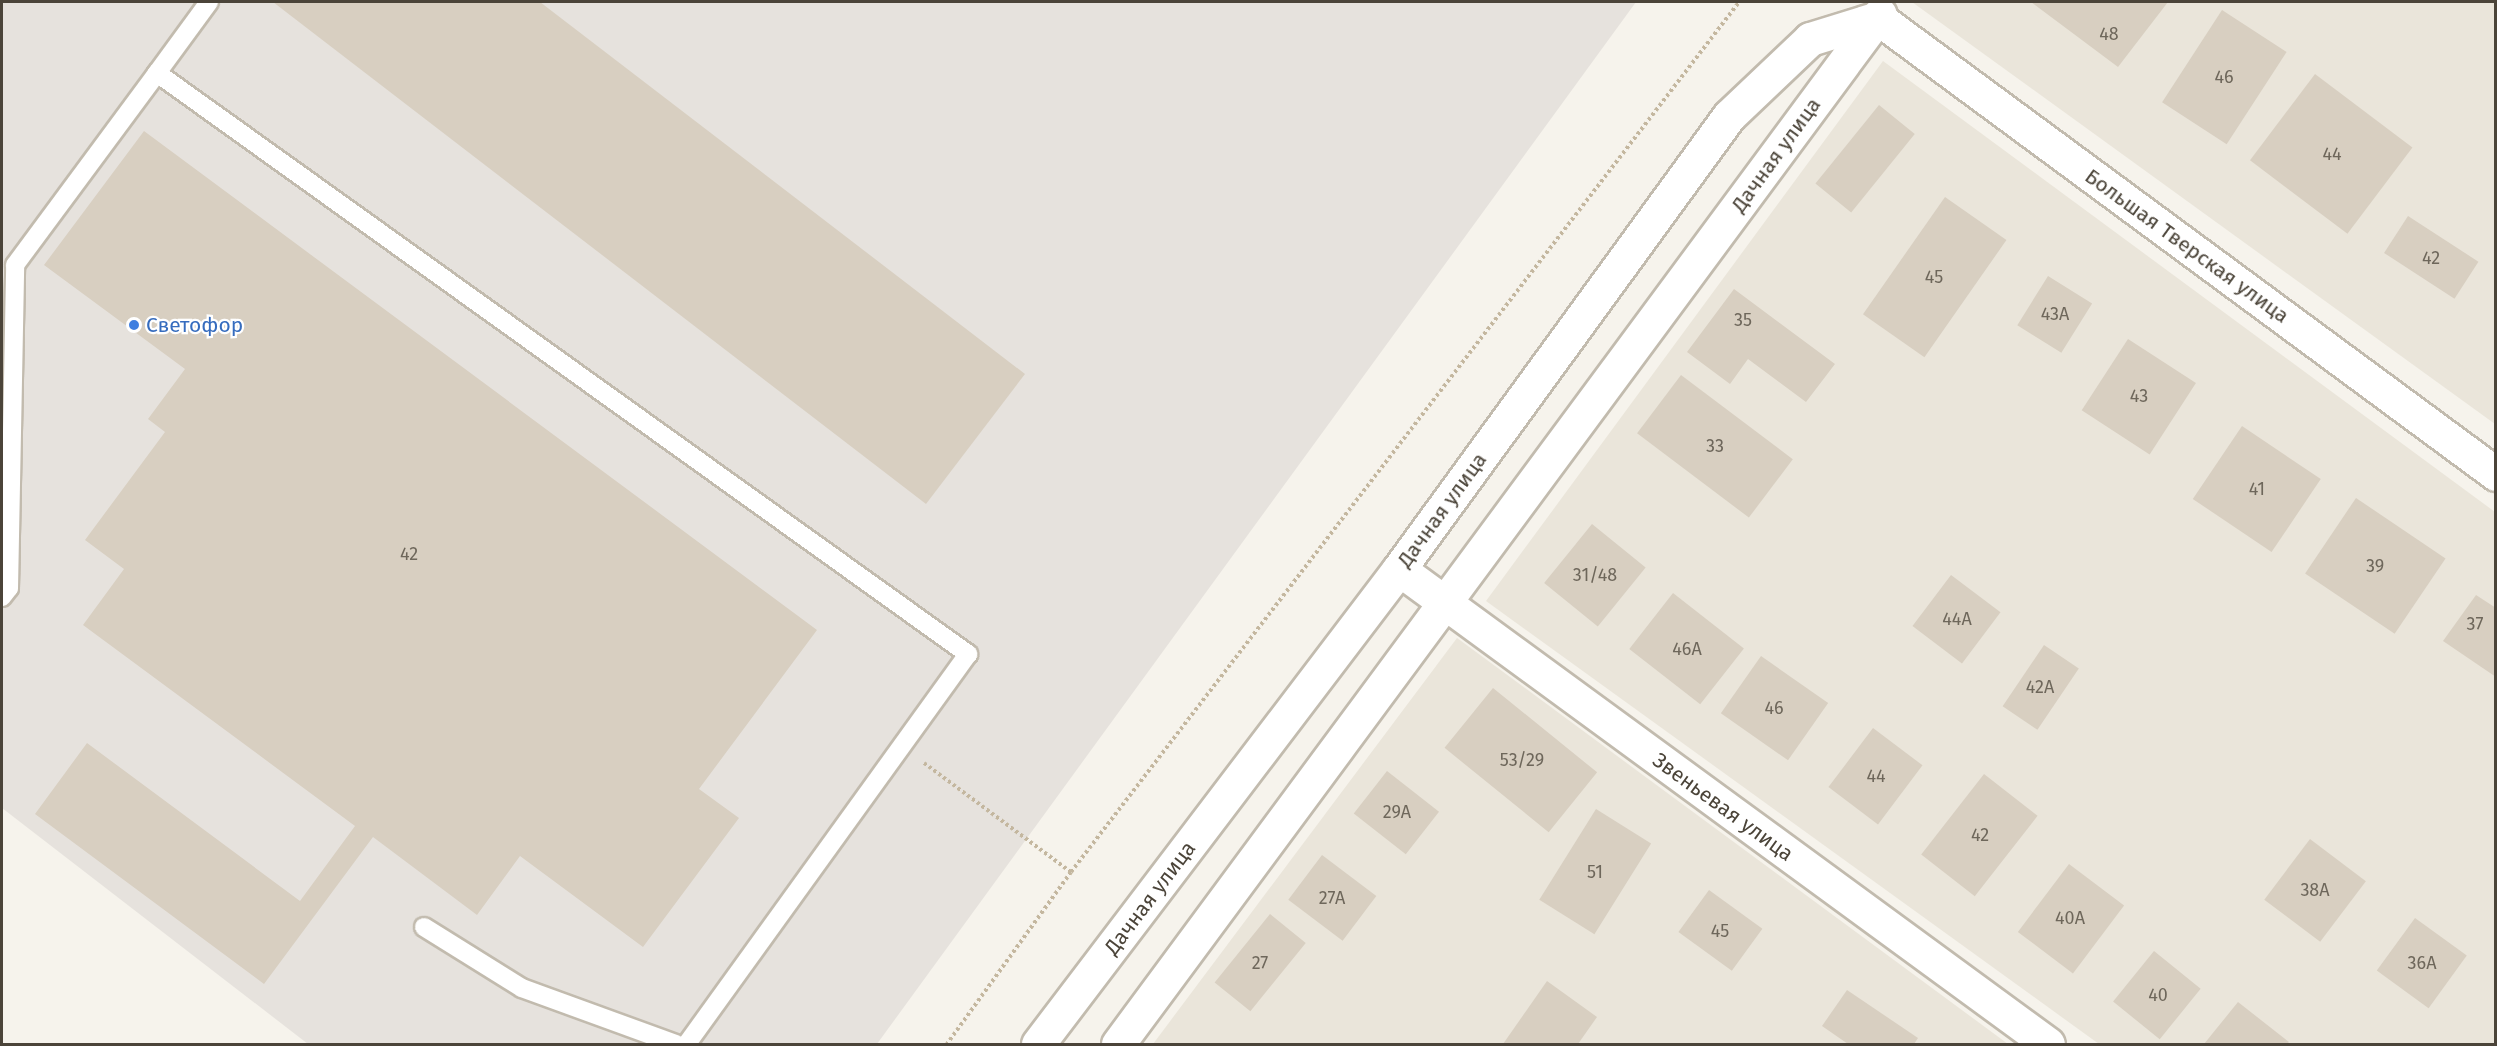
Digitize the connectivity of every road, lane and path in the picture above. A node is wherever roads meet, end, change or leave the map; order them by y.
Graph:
1 (209, 2) edge
2 (1739, 2) edge
3 (1884, 10) edge
4 (158, 73) junction
5 (2496, 474) edge
6 (1399, 569) junction
7 (2, 597) edge
8 (1445, 603) junction
9 (901, 746) junction
10 (1071, 872) junction
11 (424, 927) dead end
12 (676, 1044) edge
13 (687, 1044) edge
14 (947, 1044) edge
15 (1038, 1044) edge
16 (1118, 1044) edge
17 (2048, 1044) edge

1 - 4 lane
2 - 10 path
3 - 5 street, Большая Тверская улица
3 - 6 street, Дачная улица
3 - 8 street, Дачная улица
4 - 7 lane
4 - 9 lane
6 - 8 street, Звеньевая улица
6 - 15 street, Дачная улица
8 - 16 street, Дачная улица
8 - 17 street, Звеньевая улица
9 - 10 path
9 - 13 lane
10 - 14 path
11 - 12 lane

